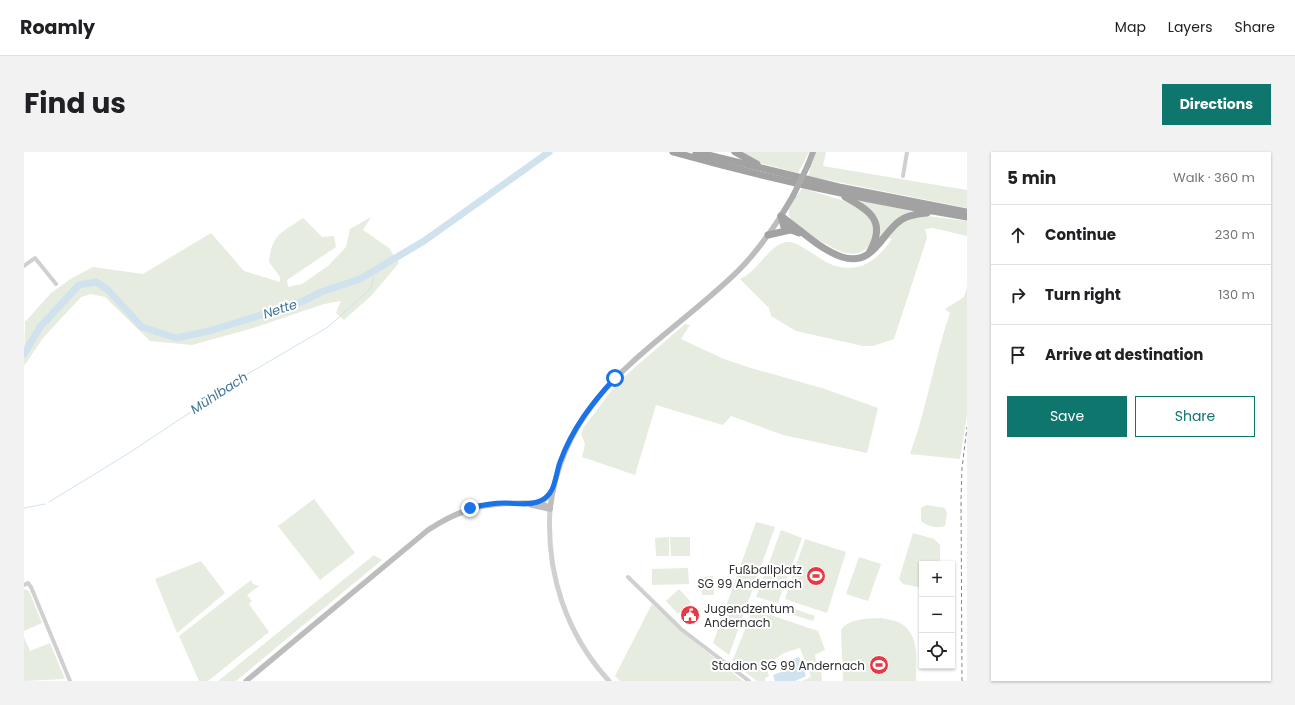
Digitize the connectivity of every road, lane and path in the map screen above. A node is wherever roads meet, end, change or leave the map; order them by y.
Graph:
1 (673, 152) edge
2 (696, 152) edge
3 (735, 152) edge
4 (813, 152) edge
5 (907, 152) edge
6 (770, 170) junction
7 (903, 176) dead end
8 (837, 194) junction
9 (937, 212) junction
10 (967, 212) edge
11 (781, 216) junction
12 (967, 217) edge
13 (790, 230) junction
14 (768, 235) junction
15 (805, 236) junction
16 (869, 253) junction
17 (24, 266) edge
18 (56, 284) dead end
19 (553, 489) junction
20 (524, 503) junction
21 (537, 503) junction
22 (550, 509) junction
23 (628, 577) dead end
24 (24, 585) edge
25 (70, 681) edge
26 (246, 681) edge
27 (609, 681) edge
28 (749, 681) edge

1 - 8 highway
2 - 6 highway
3 - 6 highway
4 - 11 main road, bridge
5 - 7 street
6 - 10 highway
8 - 9 highway
8 - 16 highway
9 - 12 highway
9 - 16 highway
11 - 13 highway
11 - 14 main road
11 - 15 highway
13 - 14 highway
13 - 15 highway
14 - 19 main road
15 - 16 highway
17 - 18 street
19 - 21 main road
19 - 22 main road
20 - 21 main road
20 - 22 main road
20 - 26 main road
21 - 22 main road
22 - 27 street
23 - 28 street
24 - 25 street

